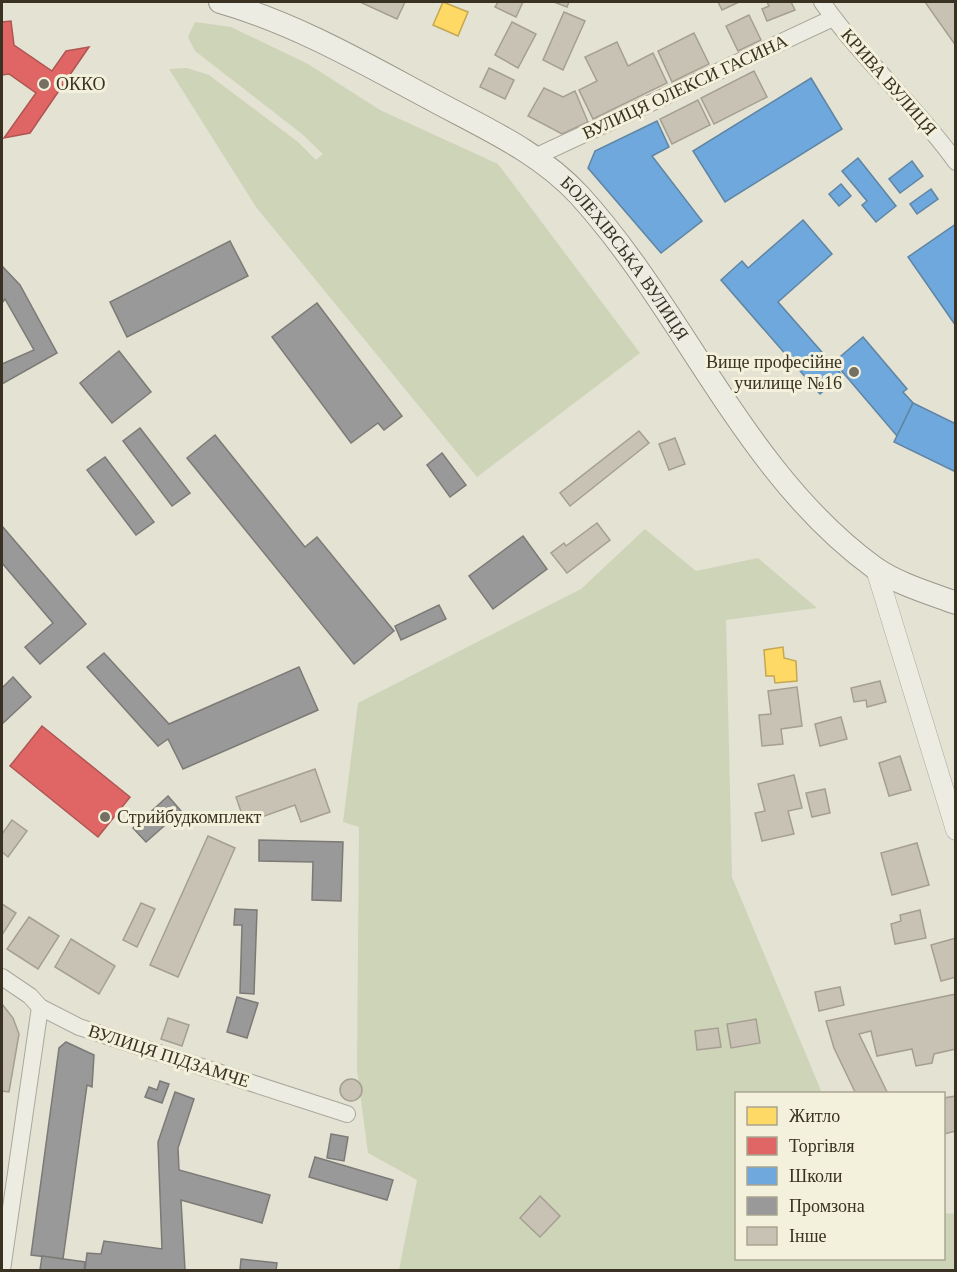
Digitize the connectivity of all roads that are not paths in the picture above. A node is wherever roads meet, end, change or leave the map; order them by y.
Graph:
1 (220, 2) edge
2 (822, 2) edge
3 (833, 18) junction
4 (537, 156) junction
5 (956, 162) edge
6 (876, 569) junction
7 (956, 603) edge
8 (956, 830) edge
9 (2, 977) edge
10 (40, 1007) junction
11 (347, 1114) dead end
12 (2, 1270) edge

1 - 4 main road, БОЛЕХІВСЬКА ВУЛИЦЯ
2 - 3 street, КРИВА ВУЛИЦЯ
3 - 4 street, ВУЛИЦЯ ОЛЕКСИ ГАСИНА
3 - 5 street, КРИВА ВУЛИЦЯ
4 - 6 main road, БОЛЕХІВСЬКА ВУЛИЦЯ
6 - 7 main road, БОЛЕХІВСЬКА ВУЛИЦЯ
6 - 8 street
9 - 10 street, ВУЛИЦЯ ПІДЗАМЧЕ
10 - 11 street, ВУЛИЦЯ ПІДЗАМЧЕ
10 - 12 street

